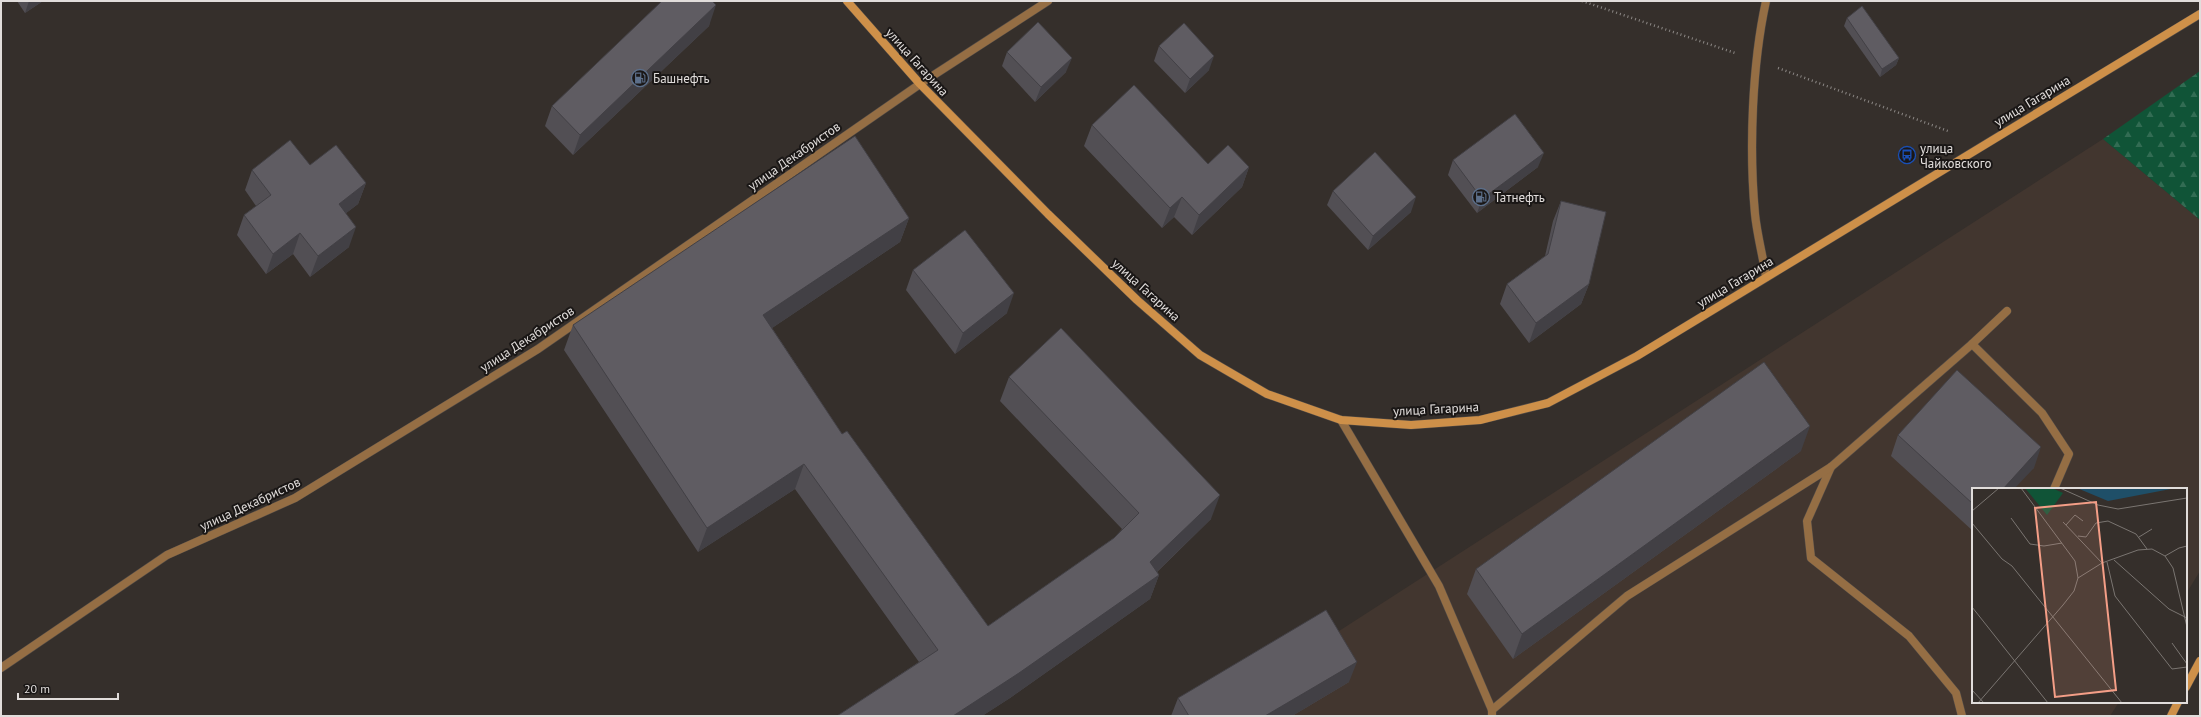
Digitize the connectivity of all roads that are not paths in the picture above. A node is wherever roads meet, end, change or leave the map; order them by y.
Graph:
1 (847, 1) edge
2 (1048, 1) edge
3 (1766, 1) edge
4 (2200, 14) edge
5 (920, 84) junction
6 (1766, 277) junction
7 (2007, 311) dead end
8 (1972, 344) junction
9 (1341, 420) junction
10 (1832, 467) junction
11 (2054, 488) edge
12 (2200, 661) edge
13 (1, 668) edge
14 (2187, 685) edge
15 (2178, 703) edge
16 (1492, 713) edge
17 (1962, 716) edge
18 (2171, 716) edge

1 - 5 main road, улица Гагарина
2 - 5 street, улица Декабристов
3 - 6 street
4 - 6 main road, улица Гагарина
5 - 9 main road, улица Гагарина
5 - 13 street, улица Декабристов
6 - 9 main road, улица Гагарина
7 - 8 street
8 - 10 street
8 - 11 street
9 - 16 street
10 - 16 street
10 - 17 street
12 - 14 main road
15 - 18 main road

